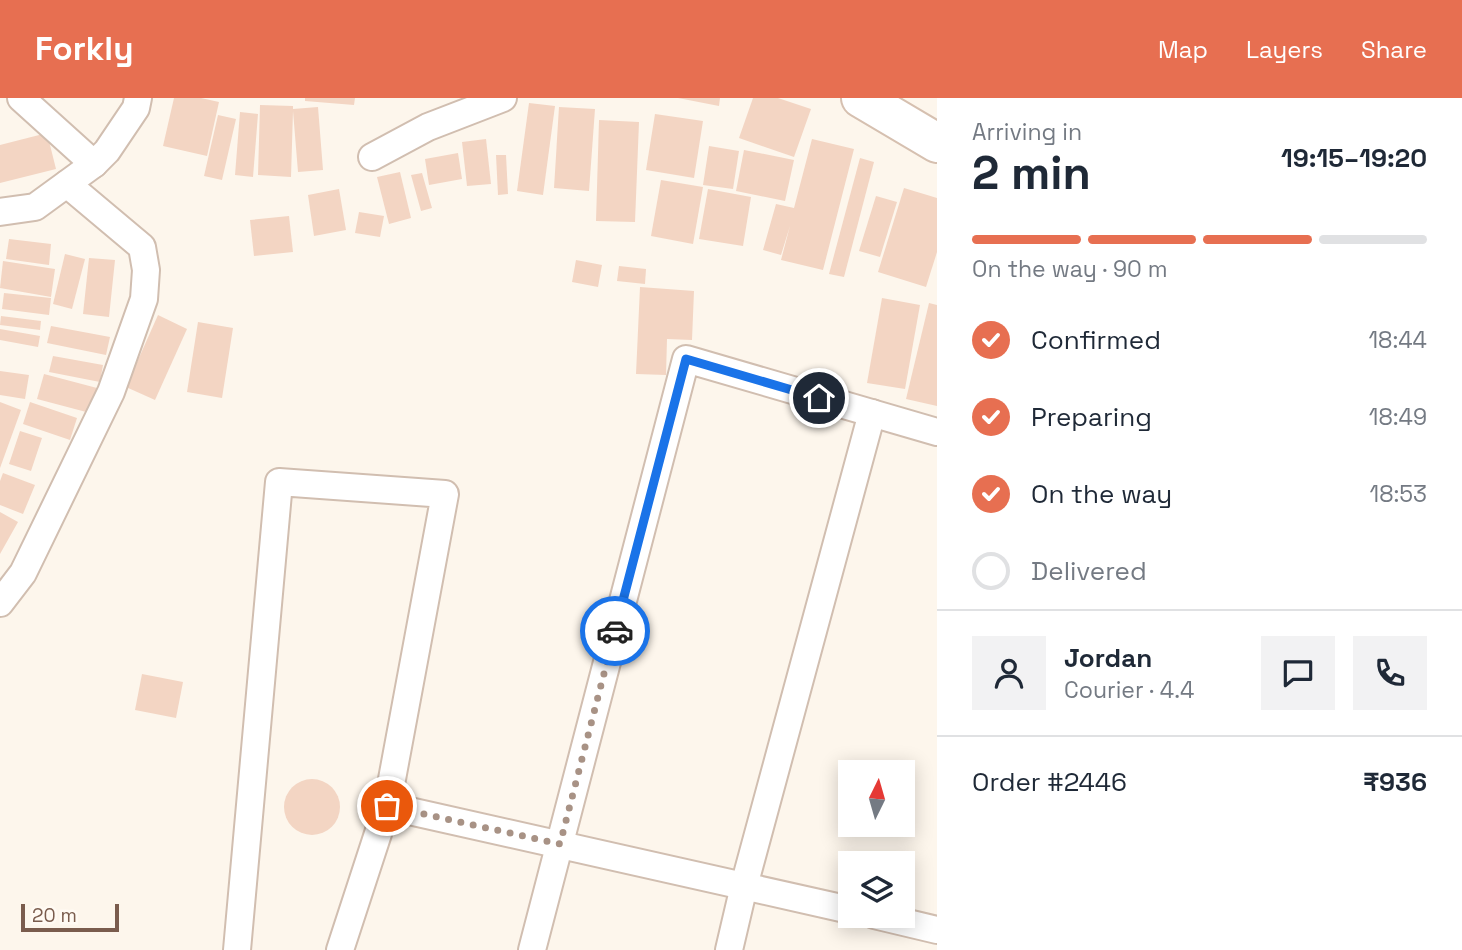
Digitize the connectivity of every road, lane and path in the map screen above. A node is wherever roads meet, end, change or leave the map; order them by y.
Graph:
1 (20, 98) edge
2 (503, 98) edge
3 (861, 98) edge
4 (137, 103) edge
5 (937, 143) edge
6 (372, 157) dead end
7 (101, 158) junction
8 (67, 184) junction
9 (0, 212) edge
10 (872, 413) junction
11 (937, 432) edge
12 (0, 603) edge
13 (387, 806) junction
14 (560, 844) junction
15 (744, 886) junction
16 (838, 907) edge
17 (915, 925) edge
18 (937, 930) edge
19 (237, 950) edge
20 (340, 950) edge
21 (532, 950) edge
22 (729, 950) edge

1 - 7 street
2 - 6 street
3 - 5 main road
4 - 7 street
7 - 8 street
8 - 9 street
8 - 12 street
10 - 11 street
10 - 14 street
10 - 15 street
13 - 14 street
13 - 19 street
13 - 20 street
14 - 15 street
14 - 21 street
15 - 16 street
15 - 22 street
17 - 18 street

